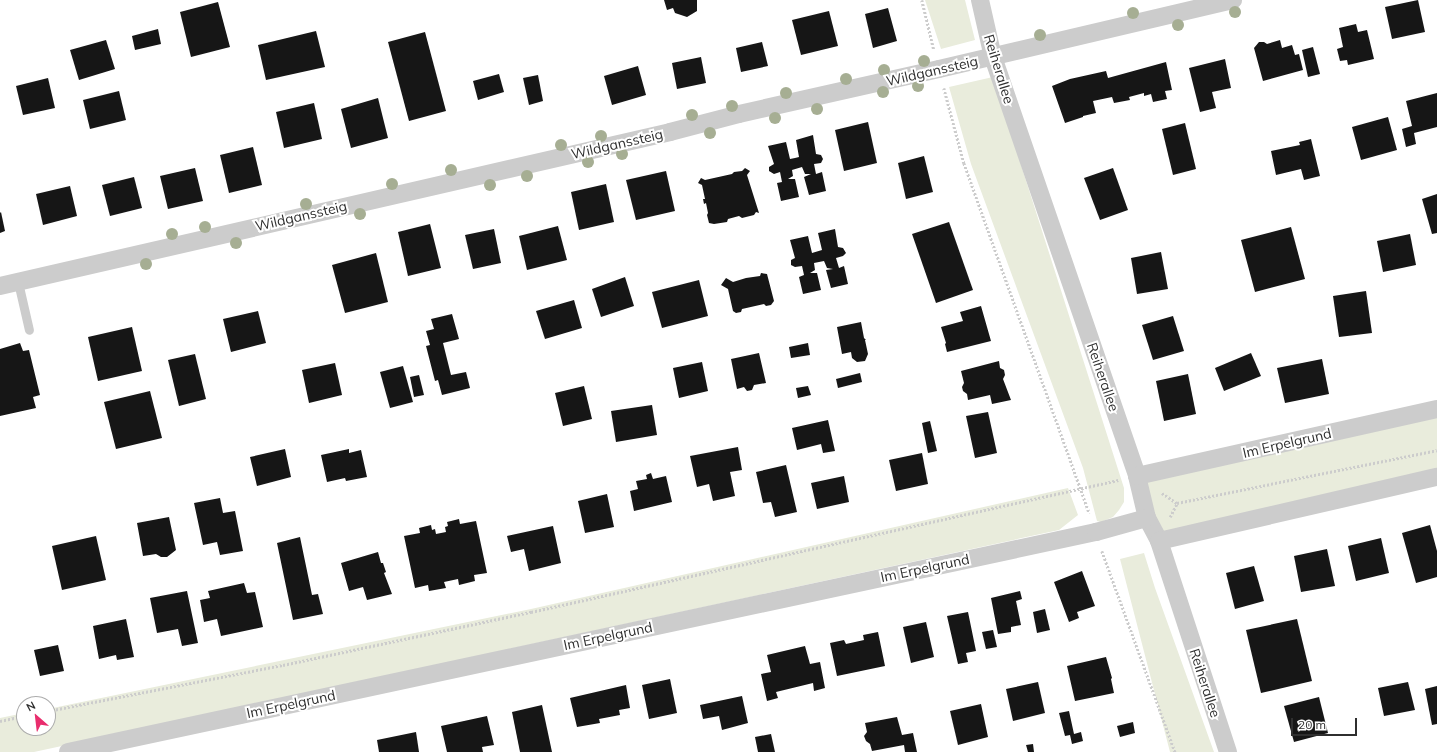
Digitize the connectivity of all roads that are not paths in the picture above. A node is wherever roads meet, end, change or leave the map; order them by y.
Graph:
1 (980, 0) edge
2 (1233, 0) edge
3 (994, 57) junction
4 (18, 282) junction
5 (0, 286) edge
6 (29, 330) dead end
7 (1437, 409) edge
8 (1137, 476) junction
9 (1437, 477) edge
10 (1147, 518) junction
11 (1158, 540) junction
12 (68, 752) edge
13 (1228, 752) edge

1 - 3 street, Reiherallee
2 - 3 street, Wildganssteig
3 - 4 street, Wildganssteig
3 - 8 street, Reiherallee
4 - 5 street, Wildganssteig
4 - 6 lane
7 - 8 street, Im Erpelgrund
8 - 10 street, Reiherallee
9 - 11 street
10 - 11 street, Reiherallee
10 - 12 street, Im Erpelgrund
11 - 13 street, Reiherallee

